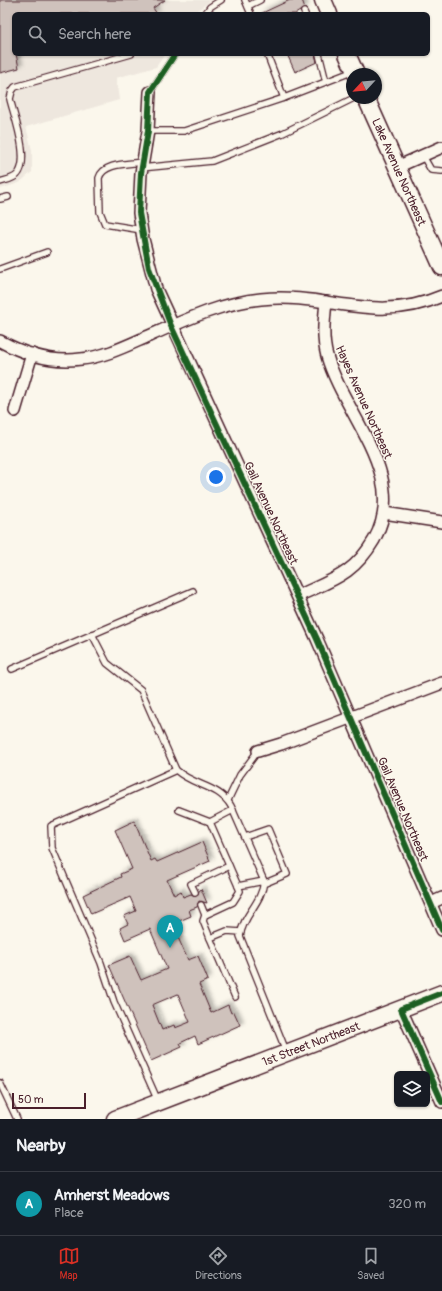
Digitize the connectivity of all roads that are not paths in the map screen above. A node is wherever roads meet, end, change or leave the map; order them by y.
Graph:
1 (221, 0) edge
2 (245, 0) edge
3 (260, 0) edge
4 (323, 0) edge
5 (248, 6) junction
6 (206, 12) edge
7 (250, 12) edge
8 (328, 12) edge
9 (124, 56) edge
10 (174, 56) edge
11 (268, 56) edge
12 (320, 56) edge
13 (348, 56) edge
14 (353, 68) edge
15 (346, 76) edge
16 (326, 82) junction
17 (150, 92) joint
18 (284, 98) junction
19 (346, 102) edge
20 (369, 104) edge
21 (148, 131) junction
22 (442, 148) edge
23 (423, 156) junction
24 (142, 165) junction
25 (397, 167) junction
26 (442, 171) edge
27 (0, 182) edge
28 (8, 196) dead end
29 (0, 199) edge
30 (142, 230) junction
31 (48, 252) dead end
32 (442, 267) edge
33 (0, 269) edge
34 (442, 296) edge
35 (326, 302) junction
36 (171, 326) junction
37 (0, 341) edge
38 (32, 354) junction
39 (15, 411) dead end
40 (384, 513) junction
41 (442, 522) edge
42 (193, 591) dead end
43 (298, 596) junction
44 (92, 634) junction
45 (12, 669) dead end
46 (442, 683) edge
47 (351, 717) junction
48 (258, 751) joint
49 (176, 770) junction
50 (228, 800) junction
51 (179, 810) dead end
52 (233, 810) junction
53 (210, 822) junction
54 (245, 837) junction
55 (229, 866) junction
56 (264, 883) junction
57 (238, 886) junction
58 (195, 892) dead end
59 (442, 898) edge
60 (430, 903) junction
61 (201, 905) dead end
62 (205, 915) junction
63 (442, 930) edge
64 (241, 932) junction
65 (210, 938) junction
66 (442, 993) edge
67 (234, 997) dead end
68 (401, 1009) junction
69 (287, 1054) junction
70 (0, 1083) edge
71 (159, 1102) junction
72 (442, 1102) edge
73 (17, 1119) edge
74 (115, 1119) edge

1 - 6 lane
2 - 5 lane
3 - 5 lane
4 - 8 main road
5 - 7 lane
9 - 27 lane
10 - 17 lane
11 - 18 lane
12 - 16 lane
13 - 14 main road
15 - 16 lane
16 - 18 lane
17 - 21 street, Gail Avenue Northeast
18 - 21 lane
19 - 24 lane
20 - 25 main road, Lake Avenue Northeast
21 - 24 street, Gail Avenue Northeast
22 - 23 street
23 - 25 street
23 - 26 lane
24 - 30 street, Gail Avenue Northeast
24 - 30 lane
25 - 32 main road, Lake Avenue Northeast
28 - 29 lane
30 - 36 street, Gail Avenue Northeast
31 - 33 lane
34 - 35 street
35 - 36 street
35 - 40 street, Hayes Avenue Northeast
36 - 38 street
36 - 43 street, Gail Avenue Northeast
37 - 38 street
38 - 39 street
40 - 41 street
40 - 43 street, Hayes Avenue Northeast
42 - 44 lane
43 - 47 street, Gail Avenue Northeast
44 - 45 lane
44 - 49 lane
46 - 47 street
47 - 48 street
47 - 60 street, Gail Avenue Northeast
48 - 50 lane
49 - 50 lane
49 - 71 lane
50 - 52 lane
51 - 53 lane
52 - 53 lane
52 - 54 lane
53 - 55 lane
54 - 56 lane
54 - 56 lane
55 - 57 lane
55 - 58 lane
56 - 57 lane
56 - 64 lane
57 - 62 lane
59 - 60 street
60 - 63 street, Gail Avenue Northeast
61 - 62 lane
62 - 65 lane
64 - 65 lane
64 - 69 lane
65 - 67 lane
66 - 68 main road, 1st Street Northeast
68 - 69 main road, 1st Street Northeast
68 - 72 street
69 - 71 main road, 1st Street Northeast
70 - 73 lane
71 - 74 main road, 1st Street Northeast

